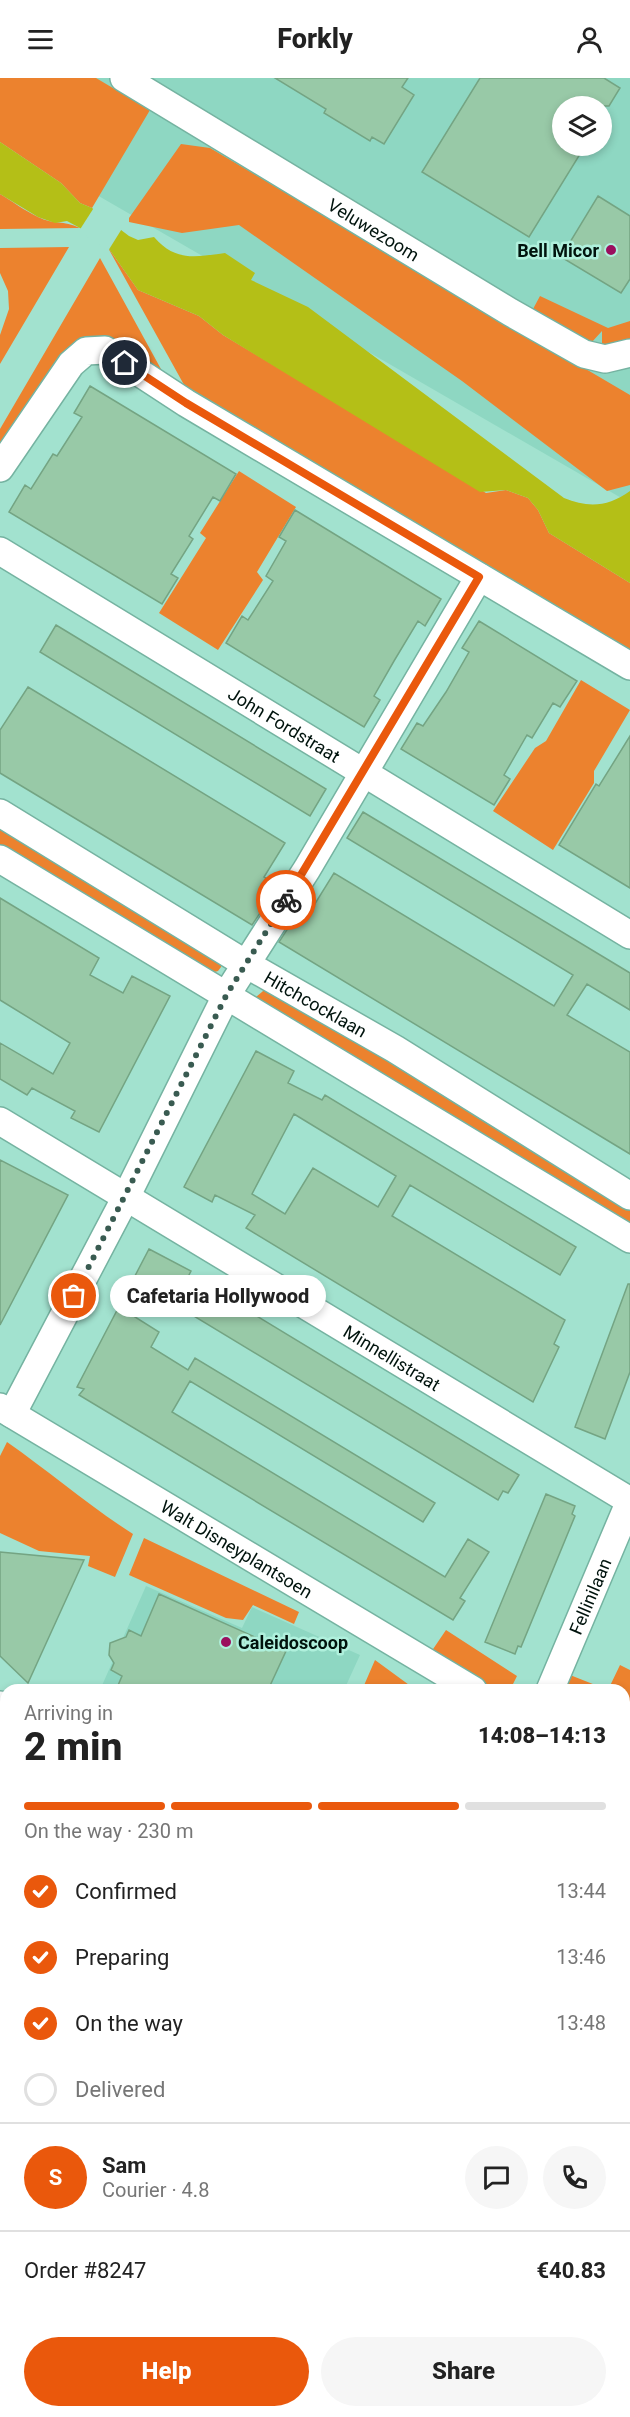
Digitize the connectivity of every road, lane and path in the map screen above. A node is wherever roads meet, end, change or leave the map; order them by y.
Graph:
1 (124, 78) edge
2 (630, 353) edge
3 (0, 468) edge
4 (0, 551) edge
5 (479, 577) junction
6 (630, 666) edge
7 (364, 773) junction
8 (0, 813) edge
9 (0, 859) edge
10 (630, 935) edge
11 (246, 964) junction
12 (227, 994) junction
13 (0, 1121) edge
14 (630, 1196) edge
15 (126, 1197) junction
16 (630, 1239) edge
17 (6, 1411) edge
18 (630, 1501) edge
19 (463, 1684) edge
20 (553, 1684) edge

1 - 2 street, Veluwezoom
3 - 5 street
4 - 7 street, John Fordstraat
5 - 6 street
5 - 7 street
7 - 10 street, John Fordstraat
7 - 11 street
8 - 11 street, Hitchcocklaan
9 - 12 street, Hitchcocklaan
11 - 12 street
11 - 14 street, Hitchcocklaan
12 - 15 street
12 - 16 street, Hitchcocklaan
13 - 15 street, Minnellistraat
15 - 17 street
15 - 18 street, Minnellistraat
17 - 19 street, Walt Disneyplantsoen
18 - 20 street, Fellinilaan

